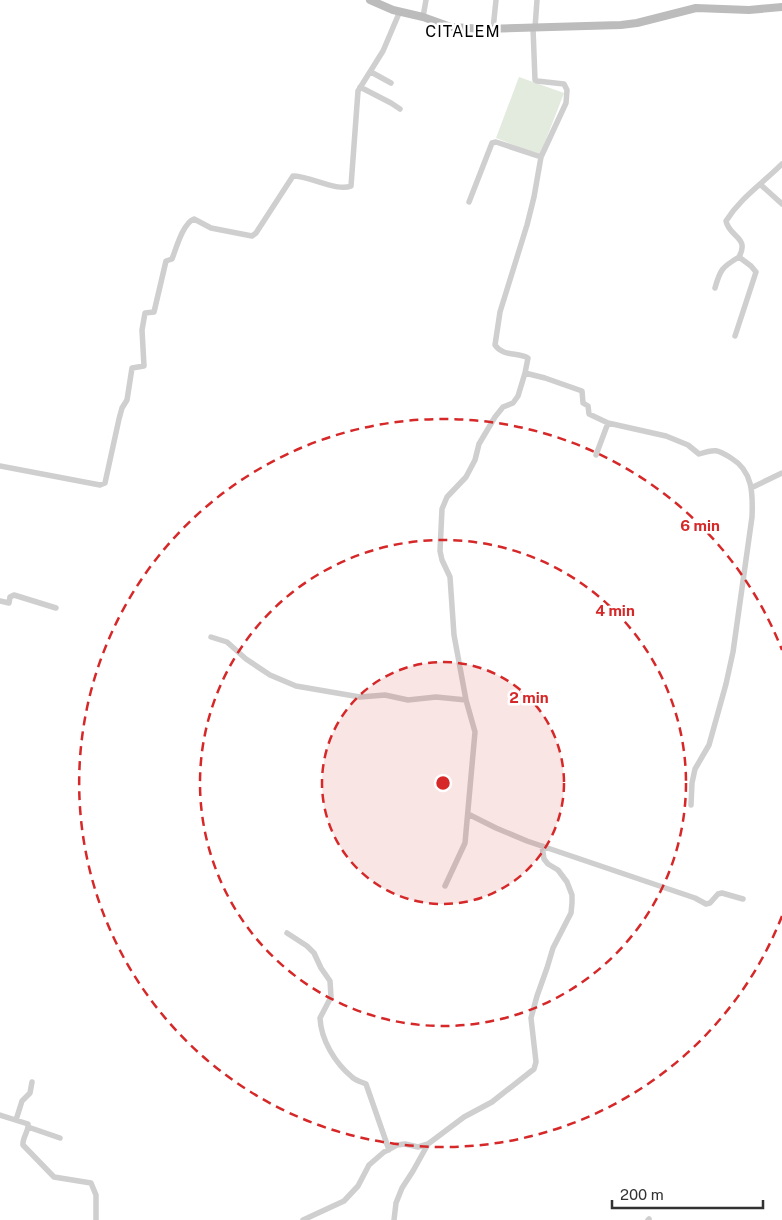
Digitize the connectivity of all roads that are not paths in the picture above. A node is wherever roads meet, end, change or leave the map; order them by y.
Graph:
1 (370, 0) edge
2 (426, 0) edge
3 (496, 0) edge
4 (537, 0) edge
5 (782, 7) edge
6 (400, 11) junction
7 (423, 17) junction
8 (534, 28) junction
9 (493, 29) junction
10 (371, 72) junction
11 (391, 83) dead end
12 (360, 87) junction
13 (400, 109) dead end
14 (541, 157) junction
15 (782, 164) edge
16 (760, 185) junction
17 (469, 202) dead end
18 (782, 204) edge
19 (739, 257) junction
20 (716, 288) dead end
21 (735, 336) dead end
22 (525, 373) junction
23 (608, 423) junction
24 (596, 455) dead end
25 (0, 466) edge
26 (782, 473) edge
27 (751, 488) junction
28 (0, 601) edge
29 (56, 608) dead end
30 (211, 637) dead end
31 (466, 700) junction
32 (691, 805) dead end
33 (468, 814) junction
34 (542, 846) junction
35 (445, 886) dead end
36 (743, 899) dead end
37 (287, 933) dead end
38 (32, 1082) dead end
39 (0, 1115) edge
40 (16, 1120) junction
41 (28, 1127) junction
42 (60, 1138) dead end
43 (428, 1144) junction
44 (388, 1150) junction
45 (96, 1220) edge
46 (303, 1220) edge
47 (394, 1220) edge

1 - 6 main road
2 - 7 street
3 - 9 street
4 - 8 street
5 - 8 main road
6 - 7 main road
6 - 10 street
7 - 9 main road
8 - 9 main road
8 - 14 street
10 - 11 street
10 - 12 street
12 - 13 street
12 - 25 street
14 - 17 street
14 - 22 street
15 - 16 street
16 - 18 street
16 - 19 street
19 - 20 street
19 - 21 street
22 - 23 street
22 - 31 street
23 - 24 street
23 - 27 street
26 - 27 street
27 - 32 street
28 - 29 street
30 - 31 street
31 - 33 street
33 - 34 street
33 - 35 street
34 - 36 street
34 - 43 street
37 - 44 street
38 - 40 street
39 - 40 street
40 - 41 street
41 - 42 street
41 - 45 street
43 - 44 street
43 - 47 street
44 - 46 street

